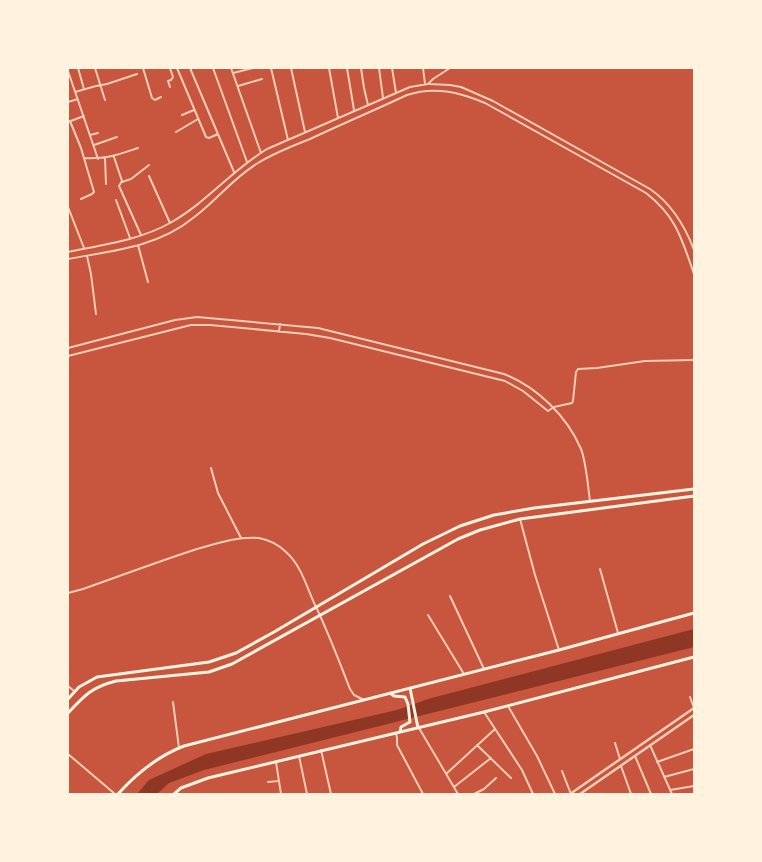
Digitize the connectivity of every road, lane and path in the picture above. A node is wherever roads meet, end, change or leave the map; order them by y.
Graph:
1 (78, 68) edge
2 (95, 68) edge
3 (143, 68) edge
4 (174, 68) edge
5 (178, 68) edge
6 (190, 68) edge
7 (213, 68) edge
8 (231, 68) edge
9 (252, 68) edge
10 (271, 68) edge
11 (291, 68) edge
12 (329, 68) edge
13 (347, 68) edge
14 (360, 68) edge
15 (379, 68) edge
16 (392, 68) edge
17 (423, 68) edge
18 (450, 68) edge
19 (170, 69) edge
20 (68, 71) edge
21 (233, 73) junction
22 (137, 74) dead end
23 (262, 79) dead end
24 (425, 84) junction
25 (428, 84) junction
26 (100, 85) junction
27 (418, 85) junction
28 (238, 86) junction
29 (170, 87) dead end
30 (84, 89) junction
31 (75, 92) junction
32 (419, 92) junction
33 (396, 93) junction
34 (161, 97) dead end
35 (383, 98) junction
36 (78, 99) junction
37 (105, 100) dead end
38 (68, 102) edge
39 (368, 105) junction
40 (194, 110) junction
41 (355, 111) junction
42 (182, 115) dead end
43 (84, 116) junction
44 (338, 118) junction
45 (198, 119) junction
46 (69, 121) edge
47 (176, 132) dead end
48 (305, 132) junction
49 (98, 133) dead end
50 (218, 134) junction
51 (90, 135) junction
52 (117, 137) dead end
53 (288, 140) junction
54 (94, 145) junction
55 (138, 148) dead end
56 (261, 153) junction
57 (114, 156) junction
58 (84, 158) junction
59 (104, 158) junction
60 (98, 159) junction
61 (247, 162) junction
62 (149, 165) dead end
63 (234, 172) junction
64 (149, 176) dead end
65 (122, 182) junction
66 (106, 184) dead end
67 (81, 200) dead end
68 (116, 200) dead end
69 (68, 207) edge
70 (170, 223) junction
71 (141, 235) junction
72 (130, 238) junction
73 (138, 245) junction
74 (84, 248) junction
75 (694, 250) edge
76 (68, 252) edge
77 (86, 256) junction
78 (68, 259) edge
79 (694, 274) edge
80 (148, 282) dead end
81 (96, 314) dead end
82 (280, 324) junction
83 (279, 332) junction
84 (68, 348) edge
85 (68, 356) edge
86 (694, 360) edge
87 (554, 407) junction
88 (211, 468) dead end
89 (694, 489) edge
90 (694, 496) edge
91 (590, 502) junction
92 (520, 519) junction
93 (241, 538) junction
94 (600, 569) dead end
95 (68, 593) edge
96 (450, 596) dead end
97 (316, 607) junction
98 (694, 613) edge
99 (428, 615) dead end
100 (321, 616) junction
101 (618, 633) junction
102 (559, 650) junction
103 (694, 657) edge
104 (484, 669) junction
105 (464, 674) junction
106 (68, 686) edge
107 (410, 688) junction
108 (74, 692) junction
109 (390, 693) junction
110 (690, 697) dead end
111 (68, 699) edge
112 (364, 700) junction
113 (173, 702) dead end
114 (508, 706) junction
115 (694, 708) edge
116 (484, 712) junction
117 (68, 713) edge
118 (694, 715) edge
119 (674, 722) junction
120 (677, 727) junction
121 (418, 728) junction
122 (495, 729) junction
123 (400, 732) junction
124 (396, 733) junction
125 (615, 743) dead end
126 (477, 745) junction
127 (650, 745) junction
128 (179, 748) junction
129 (694, 749) edge
130 (321, 750) junction
131 (68, 754) edge
132 (299, 756) junction
133 (635, 756) junction
134 (624, 757) junction
135 (491, 758) junction
136 (620, 759) junction
137 (627, 761) junction
138 (276, 762) junction
139 (658, 762) junction
140 (620, 766) junction
141 (694, 769) edge
142 (562, 771) dead end
143 (446, 774) junction
144 (664, 777) junction
145 (496, 778) dead end
146 (511, 778) dead end
147 (279, 781) junction
148 (268, 782) dead end
149 (694, 786) edge
150 (454, 788) junction
151 (670, 790) junction
152 (584, 793) edge
153 (116, 794) edge
154 (174, 794) edge
155 (281, 794) edge
156 (307, 794) edge
157 (331, 794) edge
158 (423, 794) edge
159 (458, 794) edge
160 (474, 794) edge
161 (533, 794) edge
162 (555, 794) edge
163 (570, 794) edge
164 (580, 794) edge
165 (631, 794) edge
166 (651, 794) edge
167 (672, 794) edge

1 - 30 street
2 - 26 street
3 - 34 street
4 - 19 street
5 - 40 street
6 - 50 street
7 - 61 street
8 - 21 street
9 - 21 street
10 - 53 street
11 - 48 street
12 - 44 street
13 - 41 street
14 - 39 street
15 - 35 street
16 - 33 street
17 - 24 street
18 - 25 street
19 - 29 street
20 - 31 street
21 - 28 street
22 - 26 street
23 - 28 street
24 - 25 street
24 - 27 street
25 - 75 street
26 - 30 street
26 - 37 street
27 - 32 street
27 - 33 street
28 - 56 street
30 - 31 street
31 - 36 street
32 - 73 street
32 - 79 street
33 - 35 street
35 - 39 street
36 - 38 street
36 - 43 street
39 - 41 street
40 - 42 street
40 - 45 street
41 - 44 street
43 - 46 street
43 - 51 street
44 - 48 street
45 - 47 street
45 - 50 street
46 - 58 street
48 - 53 street
49 - 51 street
50 - 63 street
51 - 54 street
52 - 54 street
53 - 56 street
54 - 60 street
55 - 57 street
56 - 61 street
57 - 59 street
57 - 65 street
58 - 60 street
58 - 67 street
59 - 60 street
59 - 66 street
61 - 63 street
62 - 65 street
63 - 70 street
64 - 70 street
65 - 71 street
68 - 72 street
69 - 74 street
70 - 71 street
71 - 72 street
72 - 74 street
73 - 77 street
73 - 80 street
74 - 76 street
77 - 78 street
77 - 81 street
82 - 83 street
82 - 84 street
82 - 87 street
83 - 85 street
83 - 87 street
86 - 87 street
87 - 91 street
88 - 93 street
89 - 91 main road
90 - 92 main road
91 - 97 main road
92 - 100 main road
92 - 102 street
93 - 95 street
93 - 97 street
94 - 101 street
96 - 104 street
97 - 100 street
97 - 108 main road
98 - 101 main road
99 - 105 street
100 - 112 street
100 - 117 main road
101 - 102 main road
102 - 104 main road
103 - 114 main road
104 - 105 main road
105 - 107 main road
106 - 108 street
107 - 109 main road
107 - 121 main road
108 - 111 main road
109 - 112 main road
109 - 123 main road
110 - 115 street
112 - 128 main road
113 - 128 street
114 - 116 main road
114 - 162 street
115 - 119 street
116 - 121 main road
116 - 122 street
118 - 120 street
119 - 120 street
119 - 134 street
120 - 127 street
121 - 123 main road
121 - 143 street
122 - 126 street
122 - 161 street
123 - 124 main road
124 - 130 main road
124 - 158 street
125 - 136 street
126 - 135 street
126 - 143 street
127 - 133 street
127 - 139 street
128 - 153 main road
129 - 139 street
130 - 132 main road
130 - 157 street
131 - 153 street
132 - 138 main road
132 - 156 street
133 - 137 street
133 - 166 street
134 - 136 street
134 - 137 street
135 - 146 street
135 - 150 street
136 - 163 street
137 - 140 street
138 - 147 street
138 - 154 main road
139 - 144 street
140 - 152 street
140 - 165 street
141 - 144 street
142 - 163 street
143 - 150 street
144 - 151 street
145 - 160 street
147 - 148 street
147 - 155 street
149 - 151 street
150 - 159 street
151 - 167 street
152 - 164 street

